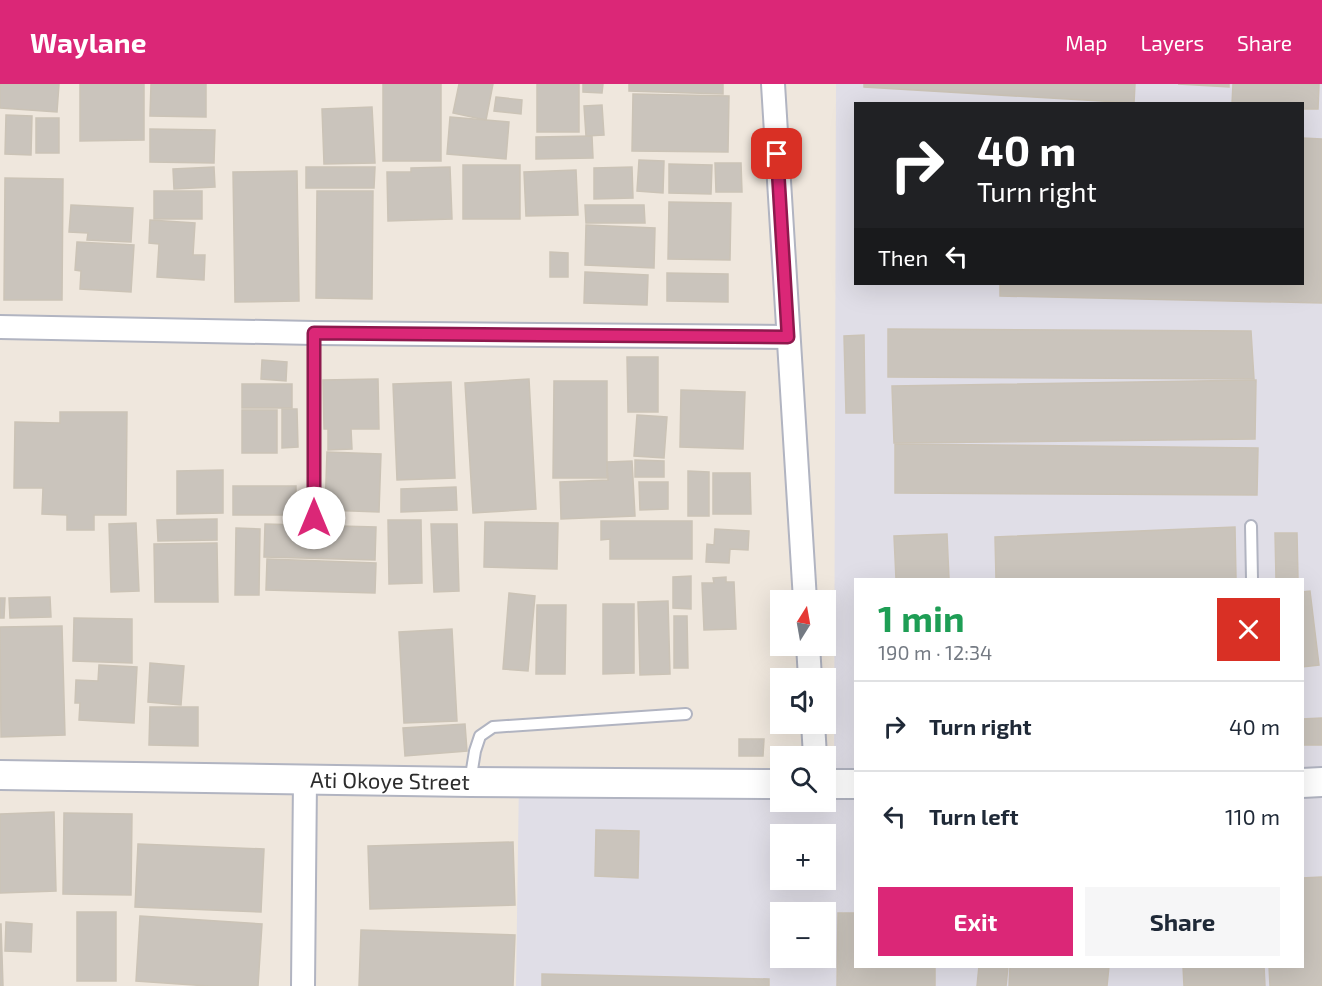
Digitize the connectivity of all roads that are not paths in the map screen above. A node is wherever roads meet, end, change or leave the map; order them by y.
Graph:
1 (773, 84) edge
2 (0, 327) edge
3 (314, 333) junction
4 (788, 337) junction
5 (314, 518) dead end
6 (1251, 526) dead end
7 (1252, 578) edge
8 (804, 590) edge
9 (686, 714) dead end
10 (0, 775) edge
11 (305, 780) junction
12 (470, 782) junction
13 (1322, 782) edge
14 (1304, 783) edge
15 (770, 784) edge
16 (836, 784) edge
17 (854, 784) edge
18 (303, 986) edge

1 - 4 street
2 - 3 street
3 - 4 street
3 - 5 lane
4 - 8 street
6 - 7 lane
9 - 12 lane
10 - 11 street, Ati Okoye Street
11 - 12 street, Ati Okoye Street
11 - 18 street
12 - 15 street, Ati Okoye Street
13 - 14 street
16 - 17 street

